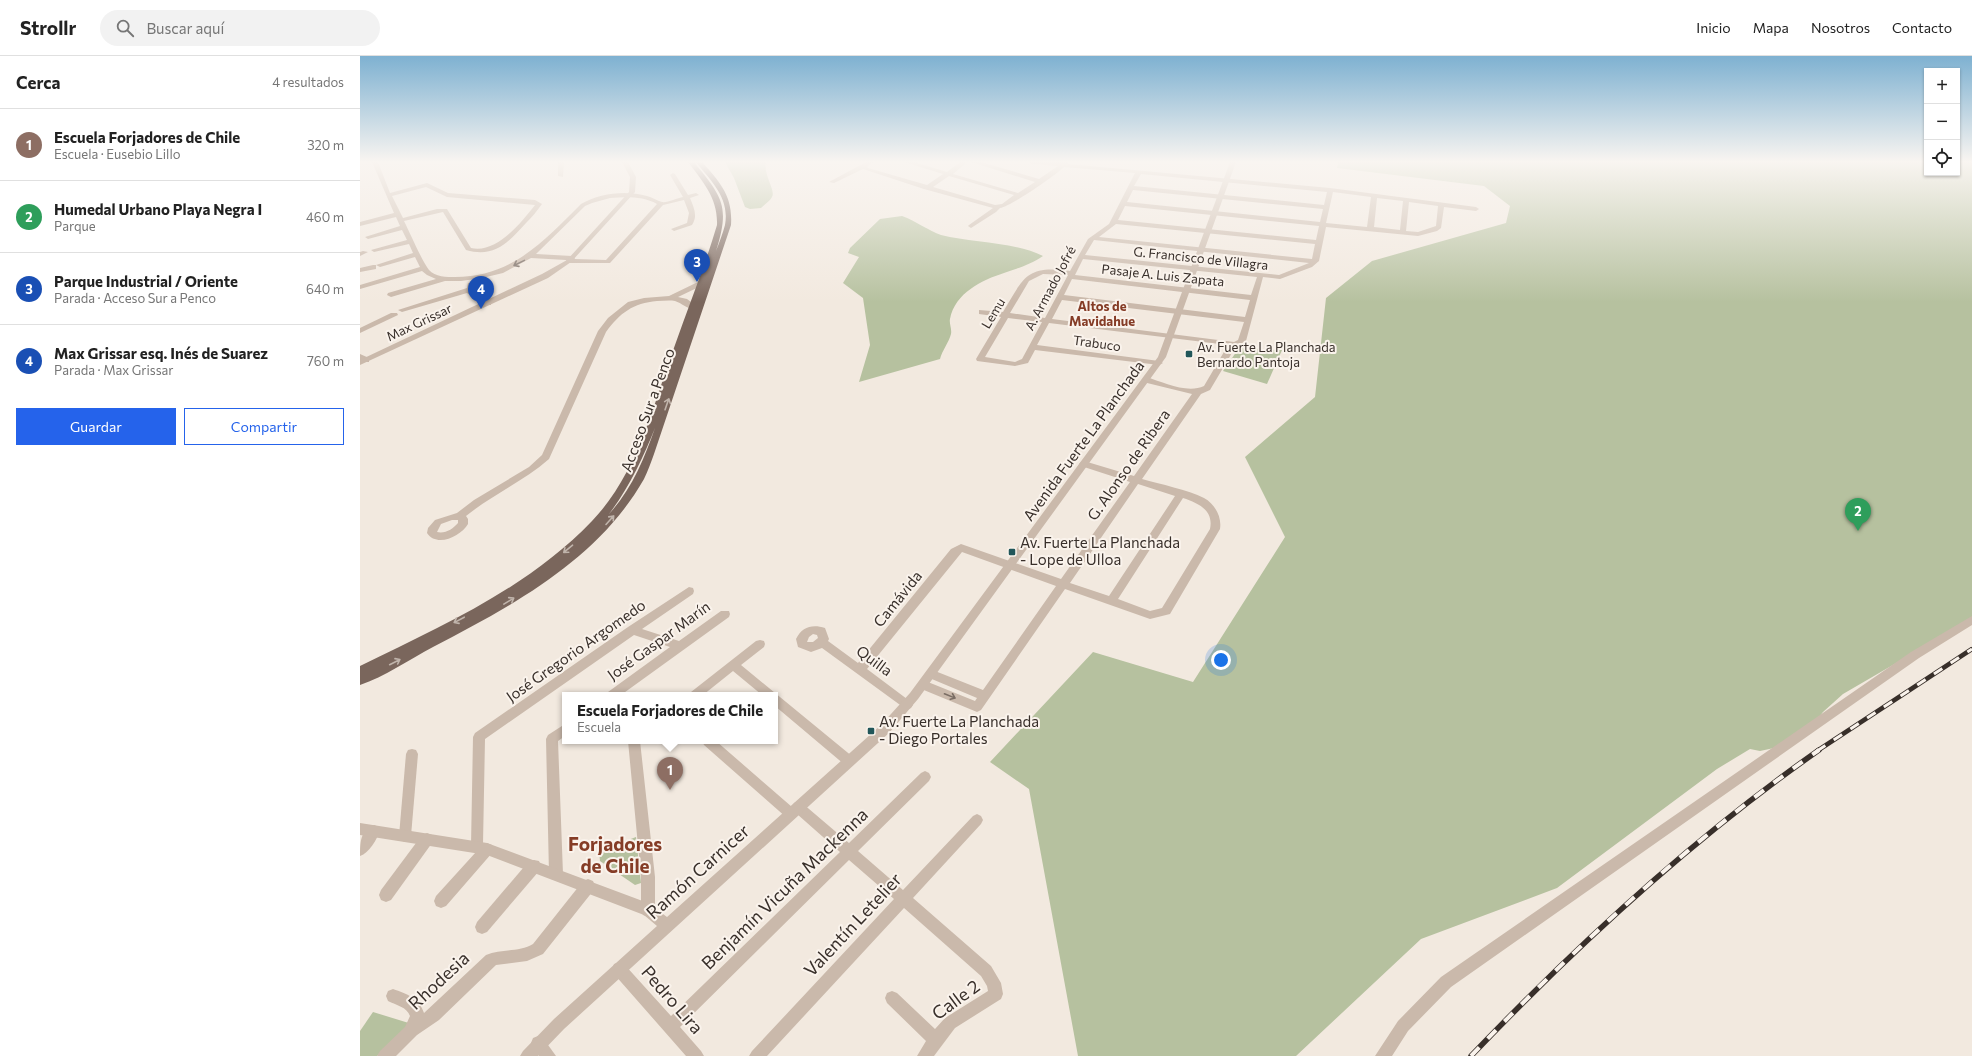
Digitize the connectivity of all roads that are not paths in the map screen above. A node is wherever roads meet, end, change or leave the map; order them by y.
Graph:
1 (395, 209) edge
2 (535, 209) edge
3 (579, 209) edge
4 (617, 209) edge
5 (657, 209) edge
6 (690, 209) edge
7 (720, 209) edge
8 (729, 209) edge
9 (995, 209) edge
10 (1121, 209) edge
11 (1170, 209) edge
12 (1216, 209) edge
13 (1326, 209) edge
14 (1372, 209) edge
15 (1405, 209) edge
16 (1441, 209) edge
17 (1214, 213) junction
18 (399, 217) junction
19 (1114, 222) junction
20 (362, 224) dead end
21 (1323, 224) junction
22 (971, 226) dead end
23 (404, 227) junction
24 (674, 228) dead end
25 (1370, 229) junction
26 (1207, 231) junction
27 (1403, 232) junction
28 (368, 237) dead end
29 (1092, 238) junction
30 (411, 241) junction
31 (1319, 242) junction
32 (1202, 249) junction
33 (374, 250) dead end
34 (417, 254) junction
35 (532, 256) junction
36 (1080, 257) junction
37 (570, 260) junction
38 (1315, 261) junction
39 (424, 268) junction
40 (1195, 269) junction
41 (360, 270) edge
42 (1071, 275) junction
43 (472, 277) junction
44 (1260, 277) junction
45 (446, 279) junction
46 (700, 283) junction
47 (360, 287) edge
48 (470, 290) junction
49 (1186, 290) junction
50 (391, 295) dead end
51 (1058, 297) junction
52 (671, 298) junction
53 (1254, 298) junction
54 (488, 303) junction
55 (692, 307) junction
56 (402, 310) dead end
57 (982, 312) dead end
58 (1178, 312) junction
59 (394, 315) dead end
60 (1005, 316) junction
61 (1248, 320) junction
62 (1046, 321) junction
63 (360, 331) edge
64 (1170, 336) junction
65 (1233, 344) junction
66 (1033, 346) junction
67 (362, 360) edge
68 (1025, 362) joint
69 (1159, 363) junction
70 (1146, 380) junction
71 (1198, 392) junction
72 (1084, 464) junction
73 (1137, 480) junction
74 (1181, 494) junction
75 (459, 516) dead end
76 (1010, 565) junction
77 (1064, 584) junction
78 (689, 591) dead end
79 (1111, 601) junction
80 (725, 614) dead end
81 (1972, 620) edge
82 (632, 630) junction
83 (822, 642) dead end
84 (760, 644) dead end
85 (680, 646) junction
86 (733, 665) junction
87 (860, 669) junction
88 (360, 671) edge
89 (931, 674) junction
90 (360, 680) edge
91 (923, 685) junction
92 (628, 689) edge
93 (699, 692) edge
94 (766, 692) edge
95 (985, 696) junction
96 (778, 701) edge
97 (907, 705) junction
98 (885, 729) joint
99 (562, 731) edge
100 (634, 744) edge
101 (712, 744) edge
102 (412, 754) dead end
103 (850, 761) junction
104 (925, 777) dead end
105 (795, 810) junction
106 (978, 820) dead end
107 (360, 829) edge
108 (374, 831) junction
109 (405, 836) junction
110 (427, 839) junction
111 (482, 848) junction
112 (360, 850) edge
113 (849, 851) junction
114 (534, 866) junction
115 (556, 874) junction
116 (588, 886) junction
117 (386, 895) dead end
118 (904, 899) junction
119 (441, 901) dead end
120 (648, 910) junction
121 (667, 926) junction
122 (482, 927) dead end
123 (619, 969) junction
124 (393, 996) dead end
125 (892, 998) dead end
126 (670, 1027) junction
127 (412, 1030) junction
128 (936, 1040) junction
129 (538, 1044) junction
130 (385, 1056) edge
131 (528, 1056) edge
132 (548, 1056) edge
133 (696, 1056) edge
134 (757, 1056) edge
135 (925, 1056) edge
136 (1384, 1056) edge

1 - 18 street
2 - 18 street
3 - 35 street
4 - 37 street, Max Grissar
5 - 37 street
6 - 24 street
7 - 46 main road, Acceso Sur a Penco
90 -> 8 main road, Acceso Sur a Penco
9 - 22 street
10 - 19 street, A. Armado Jofré
11 - 17 street
12 - 17 street, Avenida Fuerte La Planchada
13 - 21 street
14 - 25 street
15 - 27 street
16 - 27 street
17 - 21 street
17 - 26 street, Avenida Fuerte La Planchada
18 - 20 street
18 - 23 street
19 - 26 street
19 - 29 street, A. Armado Jofré
21 - 25 street
21 - 31 street
23 - 28 street
23 - 30 street
25 - 27 street
26 - 31 street
26 - 32 street, Avenida Fuerte La Planchada
29 - 32 street
29 - 36 street, A. Armado Jofré
30 - 33 street
30 - 34 street
31 - 38 street
32 - 38 street
32 - 40 street, Avenida Fuerte La Planchada
34 - 39 street
34 - 41 street
35 - 37 street
35 -> 43 street
36 - 40 street, G. Francisco de Villagra
36 - 42 street, A. Armado Jofré
37 - 54 street, Max Grissar
38 - 44 street, G. Francisco de Villagra
39 - 45 street
39 - 47 street
40 - 44 street, G. Francisco de Villagra
40 - 49 street, Avenida Fuerte La Planchada
42 - 49 street, Pasaje A. Luis Zapata
42 - 51 street, A. Armado Jofré
42 - 60 street, Lemu
43 - 45 street
43 - 48 street
44 - 53 street, G. Alonso de Ribera
45 - 50 street
46 - 52 street
46 - 55 main road, Acceso Sur a Penco
48 - 54 street
48 - 56 street
49 - 53 street, Pasaje A. Luis Zapata
49 - 58 street, Avenida Fuerte La Planchada
51 - 58 street
51 - 62 street, A. Armado Jofré
52 - 55 street
52 - 75 street
53 - 61 street, G. Alonso de Ribera
54 - 67 street, Max Grissar
55 -> 88 main road, Acceso Sur a Penco
57 - 60 street
58 - 61 street
58 - 64 street, Avenida Fuerte La Planchada
59 - 63 street, Max Grissar
60 - 62 street
60 - 68 street, Lemu
61 - 65 street, G. Alonso de Ribera
62 - 64 street
62 - 66 street, A. Armado Jofré
64 - 65 street
64 - 69 street, Avenida Fuerte La Planchada
65 - 71 street, G. Alonso de Ribera
66 - 68 street, A. Armado Jofré
66 - 69 street, Trabuco
69 - 70 street, Avenida Fuerte La Planchada
70 - 71 street
70 - 72 street, Avenida Fuerte La Planchada
71 - 73 street, G. Alonso de Ribera
72 - 73 street
72 - 76 street, Avenida Fuerte La Planchada
73 - 74 street
73 - 77 street, G. Alonso de Ribera
74 - 79 street
74 - 79 street
76 - 77 street
76 - 87 street, Camávida
76 - 89 street, Avenida Fuerte La Planchada
77 - 79 street
77 - 95 street, G. Alonso de Ribera
78 - 82 street, José Gregorio Argomedo
80 - 85 street, José Gaspar Marín
81 - 136 street
82 - 85 street
82 - 111 street, José Gregorio Argomedo
83 - 87 street, Quilla
84 - 86 street
85 - 92 street, José Gaspar Marín
86 - 93 street
86 - 94 street
87 - 97 street, Quilla
89 - 91 street, Avenida Fuerte La Planchada
89 - 95 street
91 -> 95 street, G. Alonso de Ribera
91 - 97 street, Avenida Fuerte La Planchada
96 - 103 street
97 - 98 street, Avenida Fuerte La Planchada
98 - 103 street, Ramón Carnicer
99 - 115 street
100 - 120 street
101 - 105 street
102 - 109 street
103 - 105 street, Ramón Carnicer
104 - 113 street, Benjamín Vicuña Mackenna
105 - 113 street
105 - 121 street, Ramón Carnicer
106 - 118 street, Valentín Letelier
107 - 108 street
108 - 109 street
108 - 112 street
109 - 110 street
110 - 111 street
110 - 117 street
111 - 114 street
111 - 119 street
113 - 118 street
113 - 126 street, Benjamín Vicuña Mackenna
114 - 115 street
114 - 122 street
115 - 116 street
116 - 120 street
116 - 127 street, Rhodesia
118 - 128 street, Calle 2
118 - 134 street, Valentín Letelier
120 - 121 street
121 - 123 street, Ramón Carnicer
123 - 126 street, Pedro Lira
123 - 129 street, Ramón Carnicer
124 - 127 street, Rhodesia
125 - 128 street
126 - 133 street, Pedro Lira
127 - 130 street, Rhodesia
128 - 135 street, Calle 2
129 - 131 street, Ramón Carnicer
129 - 132 street

